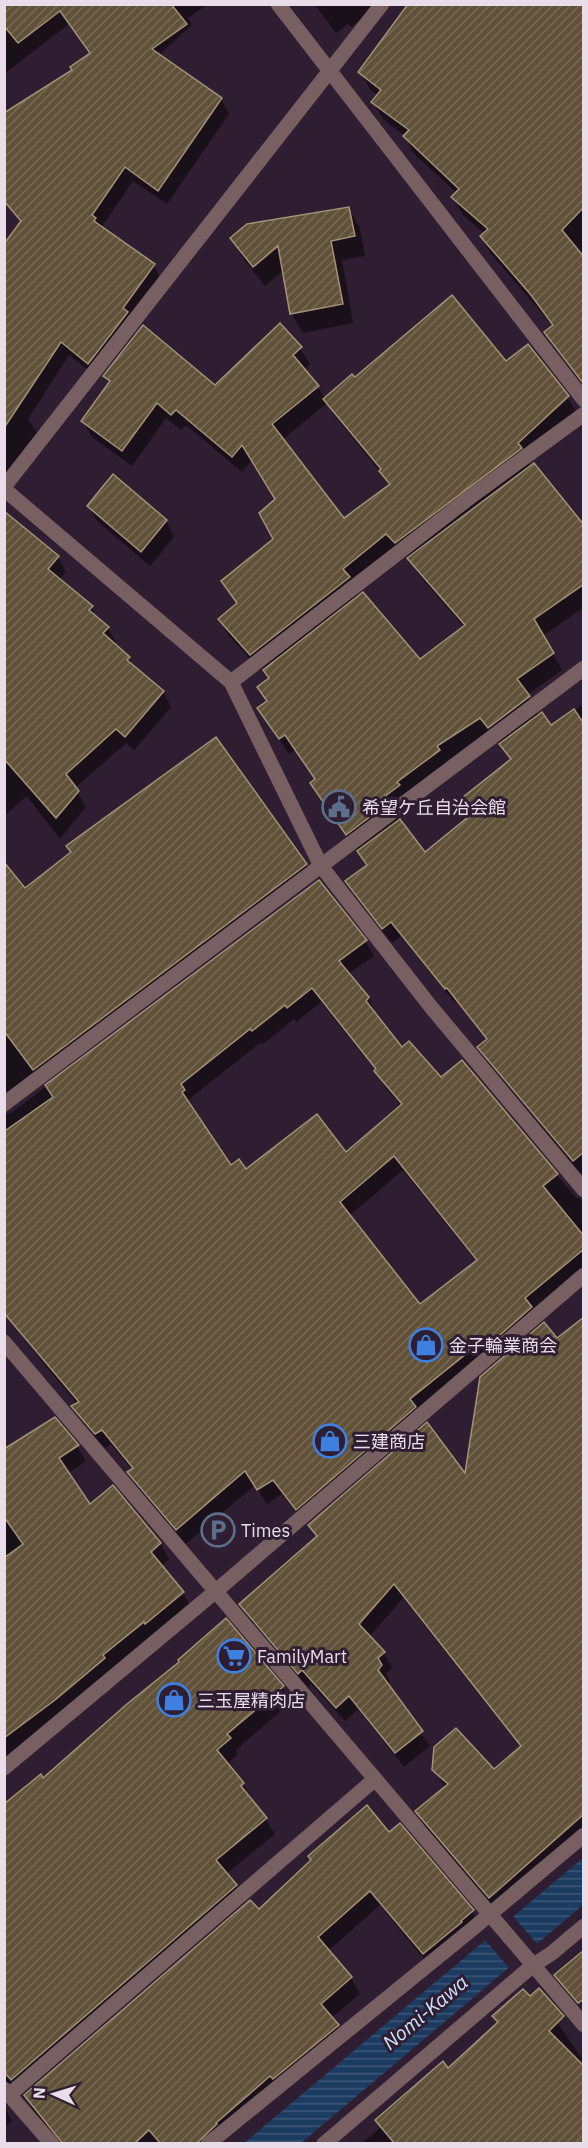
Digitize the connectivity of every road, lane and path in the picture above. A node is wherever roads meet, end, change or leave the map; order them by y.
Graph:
1 (278, 4) edge
2 (382, 4) edge
3 (330, 71) junction
4 (584, 400) edge
5 (584, 414) edge
6 (4, 488) edge
7 (584, 668) edge
8 (231, 682) junction
9 (321, 866) junction
10 (4, 1104) edge
11 (584, 1190) edge
12 (584, 1275) edge
13 (4, 1342) edge
14 (216, 1591) junction
15 (4, 1768) edge
16 (375, 1779) junction
17 (584, 1835) edge
18 (493, 1919) junction
19 (584, 1926) edge
20 (528, 1961) junction
21 (584, 2025) edge
22 (7, 2092) edge
23 (52, 2144) edge
24 (208, 2144) edge
25 (324, 2144) edge

1 - 3 street
2 - 3 street
3 - 4 street
3 - 6 street
5 - 8 street
6 - 8 street
7 - 9 street
8 - 9 street
9 - 10 street
9 - 11 street
12 - 14 street
13 - 14 street
14 - 15 street
14 - 16 street
16 - 18 street
16 - 22 street
17 - 18 street
18 - 20 street
18 - 24 street
19 - 20 street
20 - 21 street
20 - 25 street
22 - 23 street

